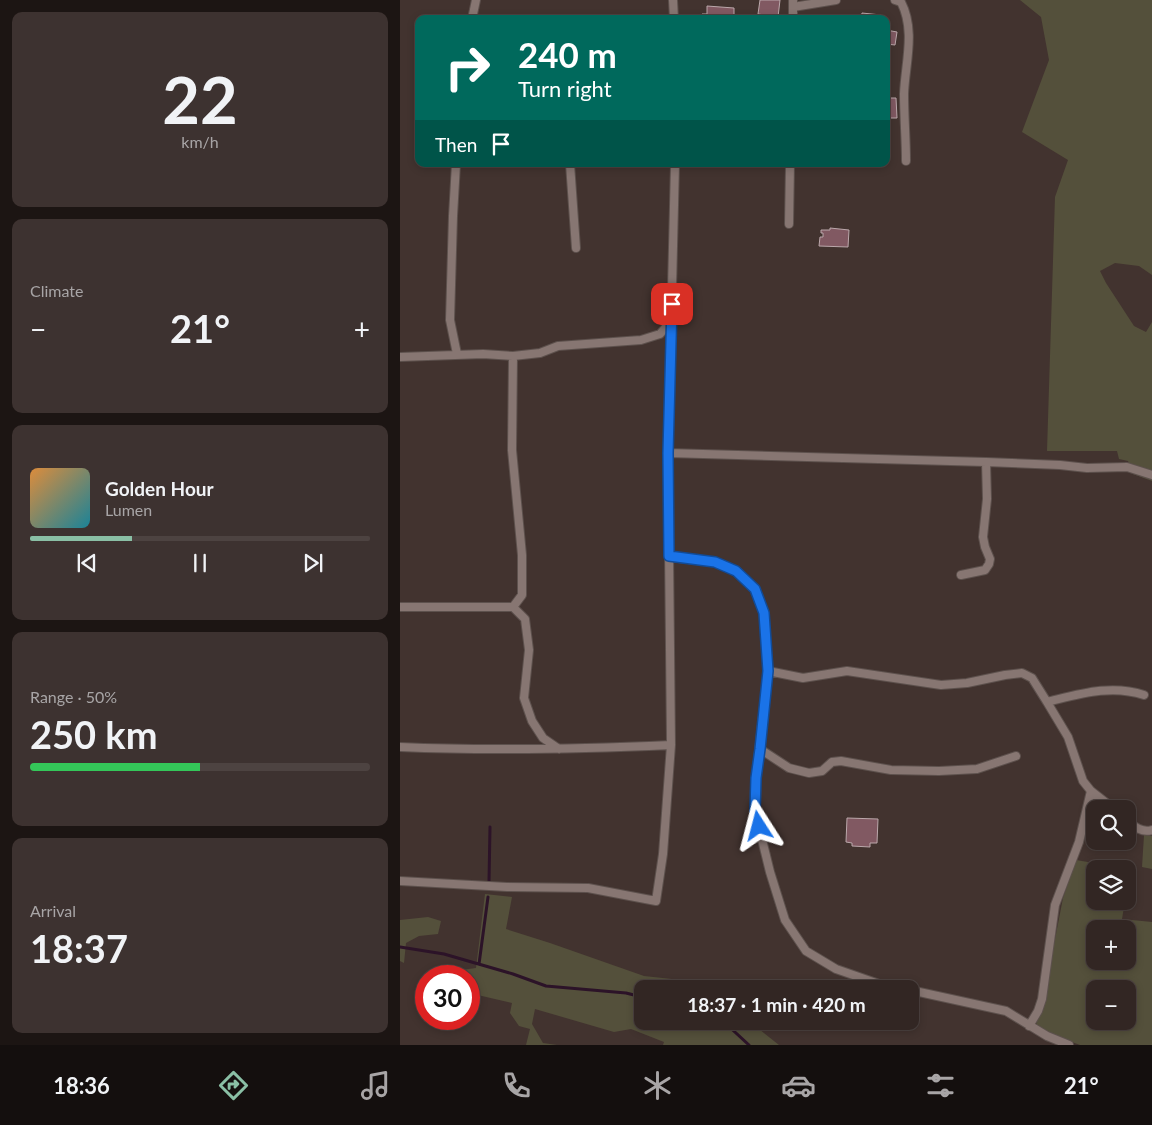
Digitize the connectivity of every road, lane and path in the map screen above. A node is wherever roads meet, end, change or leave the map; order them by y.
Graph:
1 (476, 0) edge
2 (673, 0) edge
3 (836, 0) edge
4 (894, 0) edge
5 (793, 4) edge
6 (473, 15) edge
7 (674, 15) edge
8 (906, 161) dead end
9 (456, 167) edge
10 (570, 167) edge
11 (675, 167) edge
12 (790, 167) edge
13 (789, 224) dead end
14 (576, 248) dead end
15 (671, 321) junction
16 (457, 354) junction
17 (513, 356) junction
18 (400, 357) edge
19 (668, 453) junction
20 (986, 462) junction
21 (1152, 475) edge
22 (669, 556) junction
23 (961, 575) dead end
24 (400, 607) edge
25 (513, 607) junction
26 (768, 671) junction
27 (1144, 695) dead end
28 (1047, 702) junction
29 (671, 745) junction
30 (400, 747) edge
31 (559, 749) junction
32 (760, 749) junction
33 (1016, 756) dead end
34 (1091, 791) junction
35 (1102, 800) edge
36 (1136, 827) edge
37 (1152, 830) edge
38 (400, 881) edge
39 (868, 980) edge
40 (919, 992) edge
41 (1029, 1026) junction
42 (1069, 1045) edge

1 - 6 street
2 - 7 street
3 - 5 street
4 - 8 street
9 - 16 street
10 - 14 street
11 - 15 street
12 - 13 street
15 - 17 street
15 - 19 street
16 - 17 street
16 - 18 street
17 - 25 street
19 - 20 street
19 - 22 street
20 - 21 street
20 - 23 street
22 - 26 street
22 - 29 street
24 - 25 street
25 - 31 street
26 - 28 street
26 - 32 street
27 - 28 street
28 - 34 street
29 - 31 street
29 - 38 street
30 - 31 street
32 - 33 street
32 - 39 street
34 - 35 street
34 - 41 street
36 - 37 street
40 - 41 street
41 - 42 street

